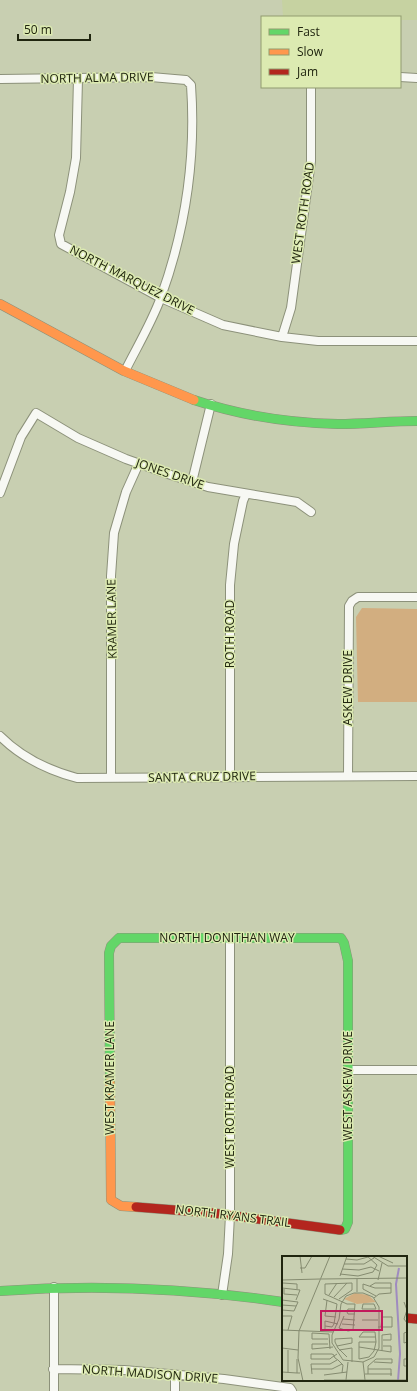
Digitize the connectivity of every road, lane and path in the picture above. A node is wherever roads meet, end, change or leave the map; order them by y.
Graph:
1 (401, 77) edge
2 (417, 78) edge
3 (0, 79) edge
4 (78, 79) junction
5 (311, 88) edge
6 (161, 298) junction
7 (0, 304) edge
8 (282, 337) junction
9 (417, 341) edge
10 (125, 371) junction
11 (211, 404) junction
12 (417, 421) edge
13 (138, 463) junction
14 (192, 482) junction
15 (0, 493) edge
16 (246, 494) junction
17 (310, 512) dead end
18 (417, 597) edge
19 (0, 736) edge
20 (348, 776) junction
21 (417, 776) edge
22 (230, 777) junction
23 (111, 778) junction
24 (230, 938) junction
25 (344, 943) joint
26 (111, 946) joint
27 (348, 1070) junction
28 (417, 1070) edge
29 (121, 1206) joint
30 (230, 1215) junction
31 (346, 1229) joint
32 (54, 1287) junction
33 (0, 1291) edge
34 (222, 1295) junction
35 (282, 1302) edge
36 (407, 1318) edge
37 (417, 1319) edge
38 (53, 1369) junction
39 (175, 1375) junction
40 (54, 1391) edge
41 (175, 1391) edge
42 (292, 1391) edge

1 - 2 street
3 - 4 street, NORTH ALMA DRIVE
4 - 6 street, NORTH MARQUEZ DRIVE
4 - 6 street, NORTH ALMA DRIVE
5 - 8 street, WEST ROTH ROAD
6 - 8 street, NORTH MARQUEZ DRIVE
6 - 10 street
7 - 10 street
8 - 9 street, NORTH MARQUEZ DRIVE
10 - 11 street
11 - 12 street
11 - 14 street
13 - 14 street, JONES DRIVE
13 - 15 street, JONES DRIVE
13 - 23 street, KRAMER LANE
14 - 16 street, JONES DRIVE
16 - 17 street, JONES DRIVE
16 - 22 street, ROTH ROAD
18 - 20 street, ASKEW DRIVE
19 - 23 street, SANTA CRUZ DRIVE
20 - 21 street, SANTA CRUZ DRIVE
20 - 22 street, SANTA CRUZ DRIVE
22 - 23 street, SANTA CRUZ DRIVE
24 - 25 street, NORTH DONITHAN WAY
24 - 26 street, NORTH DONITHAN WAY
24 - 30 street, WEST ROTH ROAD
25 - 27 street, WEST ASKEW DRIVE
26 - 29 street, WEST KRAMER LANE
27 - 28 street
27 - 31 street, WEST ASKEW DRIVE
29 - 30 street, NORTH RYANS TRAIL
30 - 31 street, NORTH RYANS TRAIL
30 - 34 street, WEST ROTH ROAD
32 - 33 street
32 - 34 street
32 - 38 street
34 - 35 street
36 - 37 street
38 - 39 street, NORTH MADISON DRIVE
38 - 40 street
39 - 41 street
39 - 42 street, NORTH MADISON DRIVE

